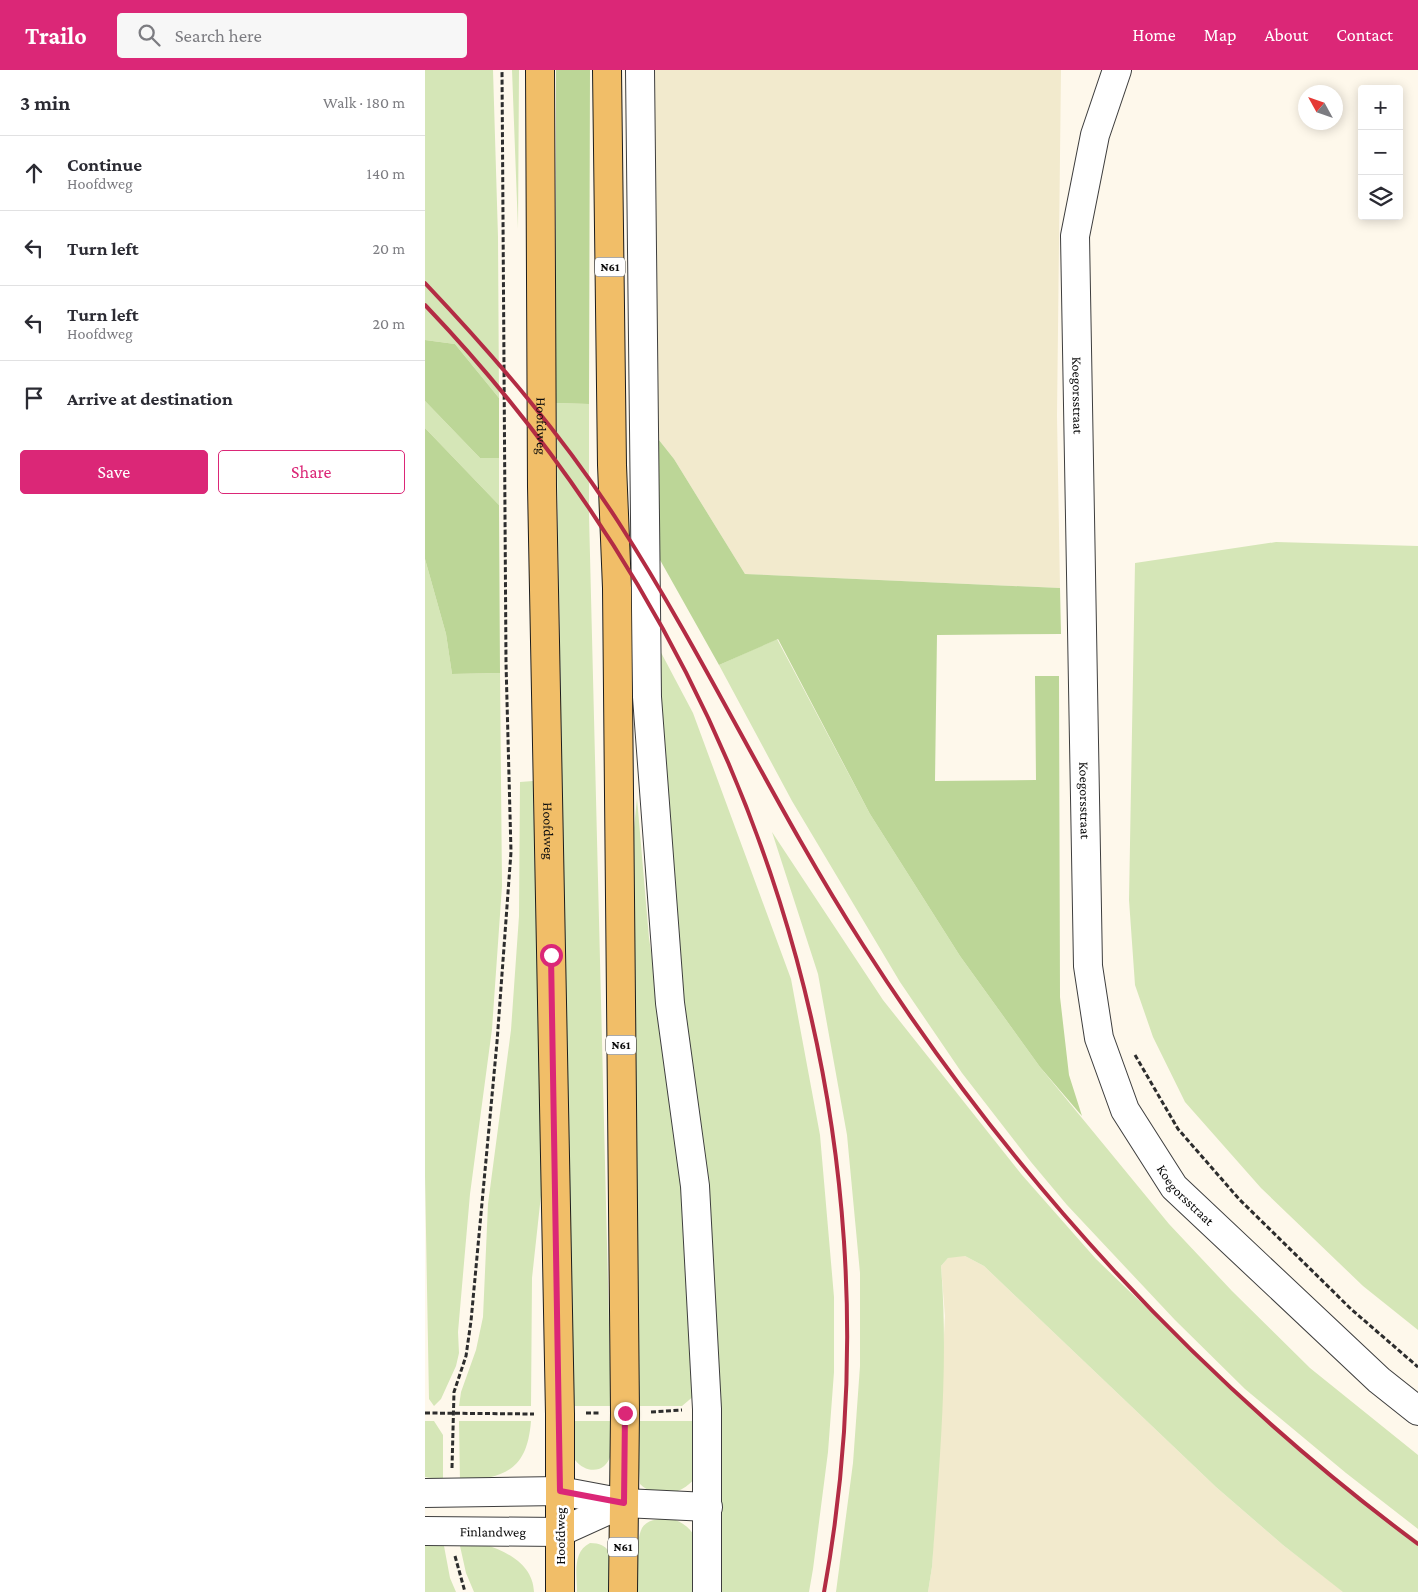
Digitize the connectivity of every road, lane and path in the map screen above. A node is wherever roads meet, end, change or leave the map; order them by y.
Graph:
1 (502, 70) edge
2 (540, 70) edge
3 (607, 70) edge
4 (639, 70) edge
5 (1117, 70) edge
6 (1134, 1053) dead end
7 (1418, 1367) edge
8 (1418, 1411) edge
9 (560, 1491) junction
10 (452, 1493) junction
11 (425, 1494) edge
12 (624, 1503) junction
13 (708, 1507) junction
14 (425, 1531) edge
15 (453, 1532) junction
16 (560, 1532) junction
17 (465, 1592) edge
18 (560, 1592) edge
19 (623, 1592) edge
20 (707, 1592) edge

1 - 10 path
2 - 9 main road, Hoofdweg
3 - 12 main road, N61
4 - 13 street
5 - 8 street, Koegorsstraat
6 - 7 path
9 - 10 street
9 - 12 street
9 - 16 main road, Hoofdweg
10 - 11 street
12 - 13 street
12 - 16 street
12 - 19 main road, N61
13 - 20 street
14 - 15 street, Finlandweg
15 - 16 street, Finlandweg
15 - 17 path
16 - 18 main road, Hoofdweg

